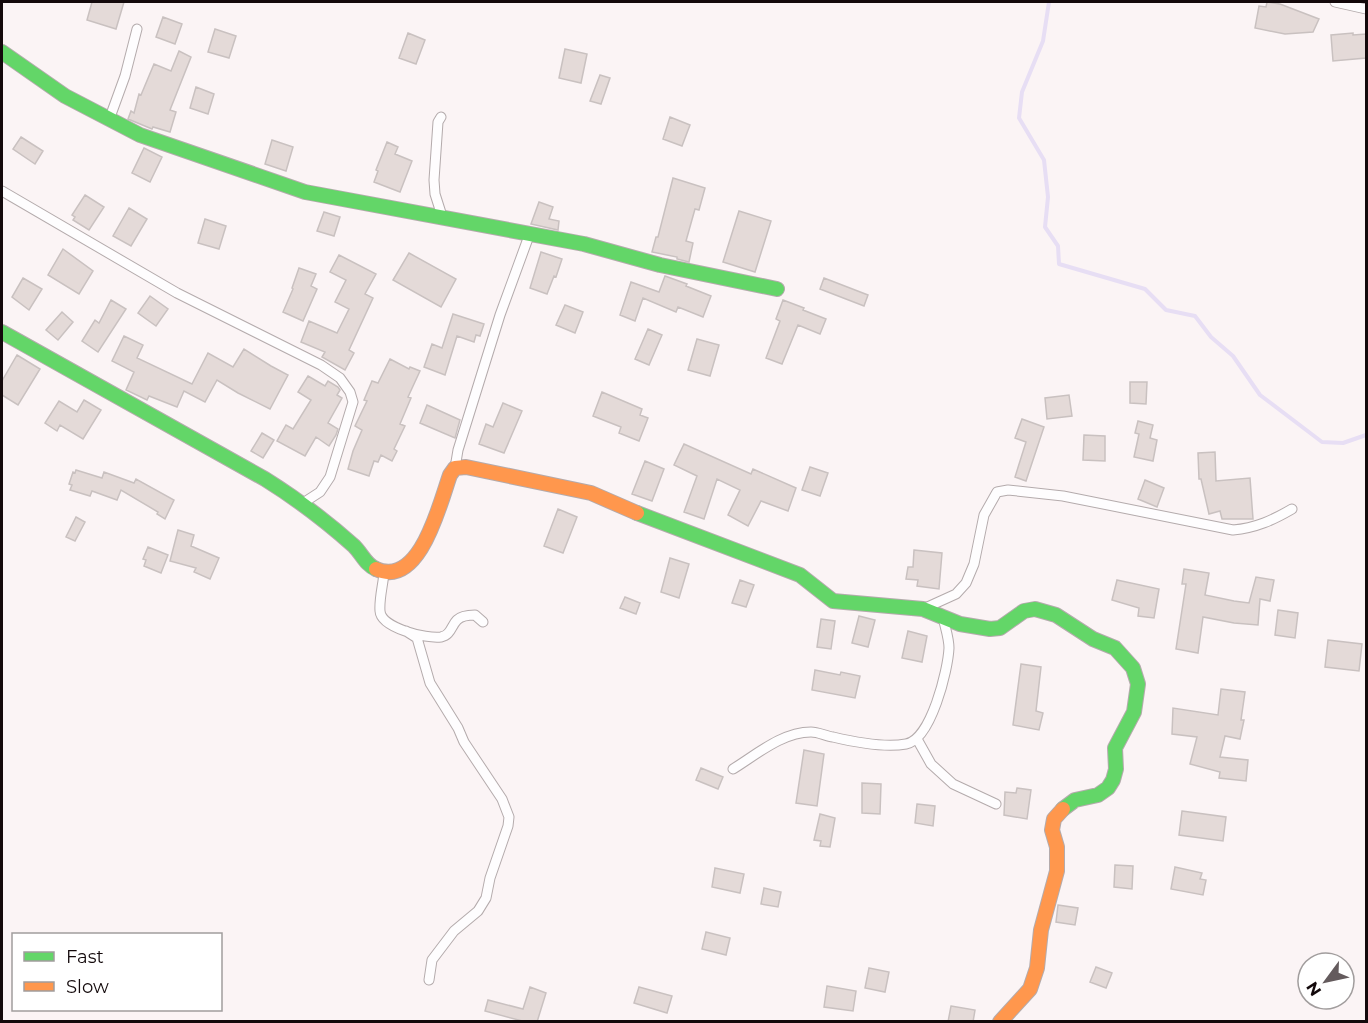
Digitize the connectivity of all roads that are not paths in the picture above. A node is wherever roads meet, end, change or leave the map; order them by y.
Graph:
1 (1335, 2) edge
2 (1366, 9) edge
3 (137, 29) dead end
4 (2, 52) edge
5 (441, 117) dead end
6 (109, 120) junction
7 (2, 191) edge
8 (442, 216) junction
9 (530, 233) junction
10 (777, 289) dead end
11 (2, 332) edge
12 (455, 468) junction
13 (303, 503) junction
14 (1292, 509) dead end
15 (384, 573) junction
16 (923, 609) junction
17 (943, 617) junction
18 (483, 622) dead end
19 (406, 631) junction
20 (917, 739) junction
21 (733, 769) dead end
22 (996, 804) dead end
23 (429, 980) dead end
24 (1000, 1022) edge

1 - 2 street
3 - 6 street
4 - 6 street
5 - 8 street
6 - 8 street
7 - 13 street
8 - 9 street
9 - 10 street
9 - 12 street
11 - 13 street
12 - 15 street
12 - 16 street
13 - 15 street
14 - 16 street
15 - 19 street
16 - 17 street
17 - 20 street
17 - 24 street
18 - 19 street
19 - 23 street
20 - 21 street
20 - 22 street

